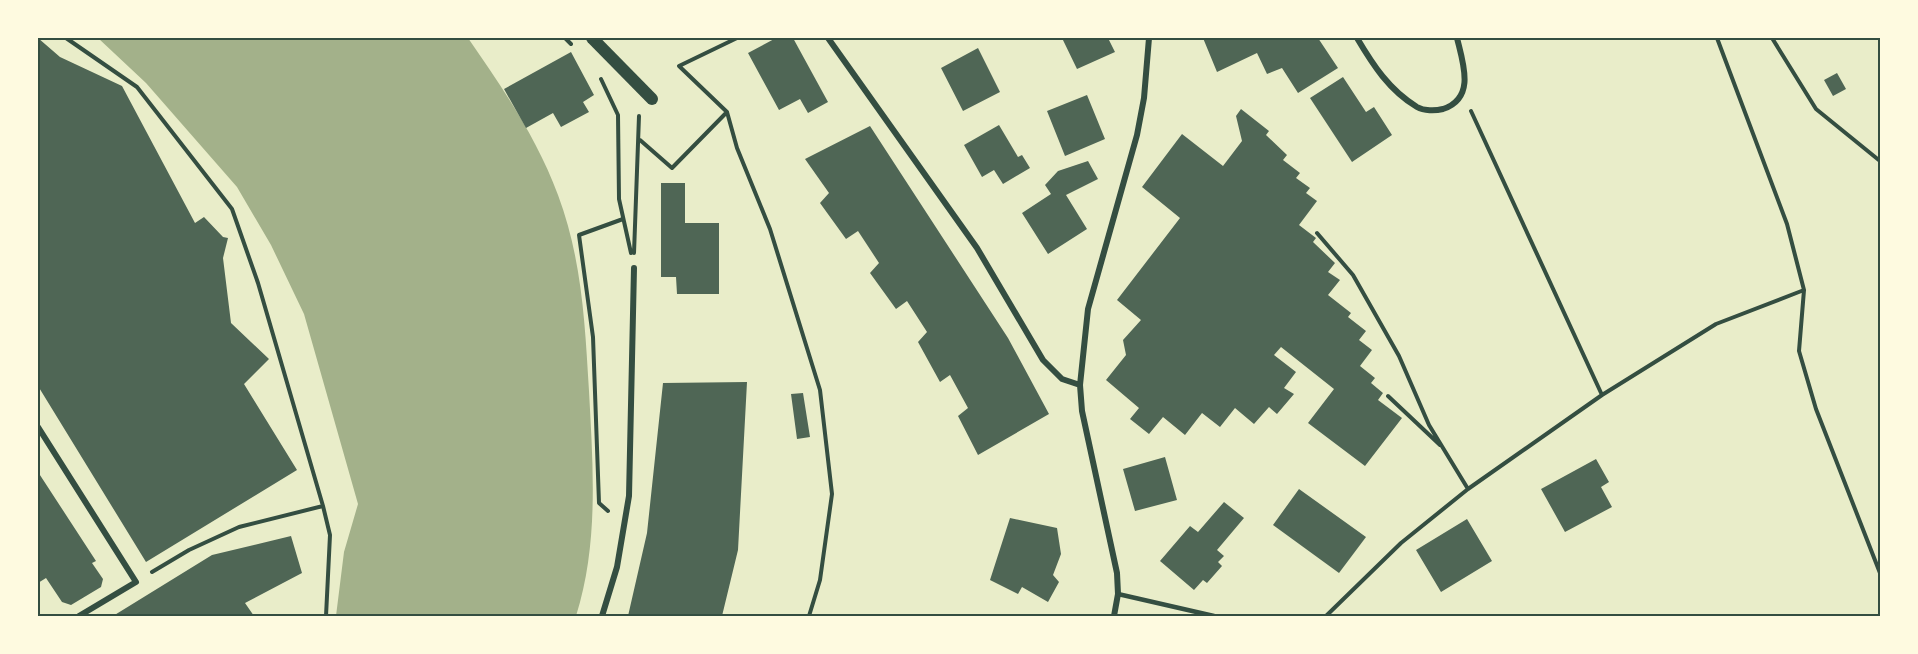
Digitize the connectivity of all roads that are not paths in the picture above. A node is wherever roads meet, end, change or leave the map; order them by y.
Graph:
1 (592, 38) edge
2 (828, 38) edge
3 (1149, 38) edge
4 (1357, 38) edge
5 (1457, 38) edge
6 (651, 99) dead end
7 (634, 268) road end
8 (1080, 385) junction
9 (38, 426) edge
10 (1118, 594) junction
11 (79, 616) edge
12 (602, 616) edge
13 (1114, 616) edge
14 (1214, 616) edge

1 - 6 main road
2 - 8 street
3 - 8 street
4 - 5 street
7 - 12 street
8 - 10 street
9 - 11 street
10 - 13 street
10 - 14 lane

